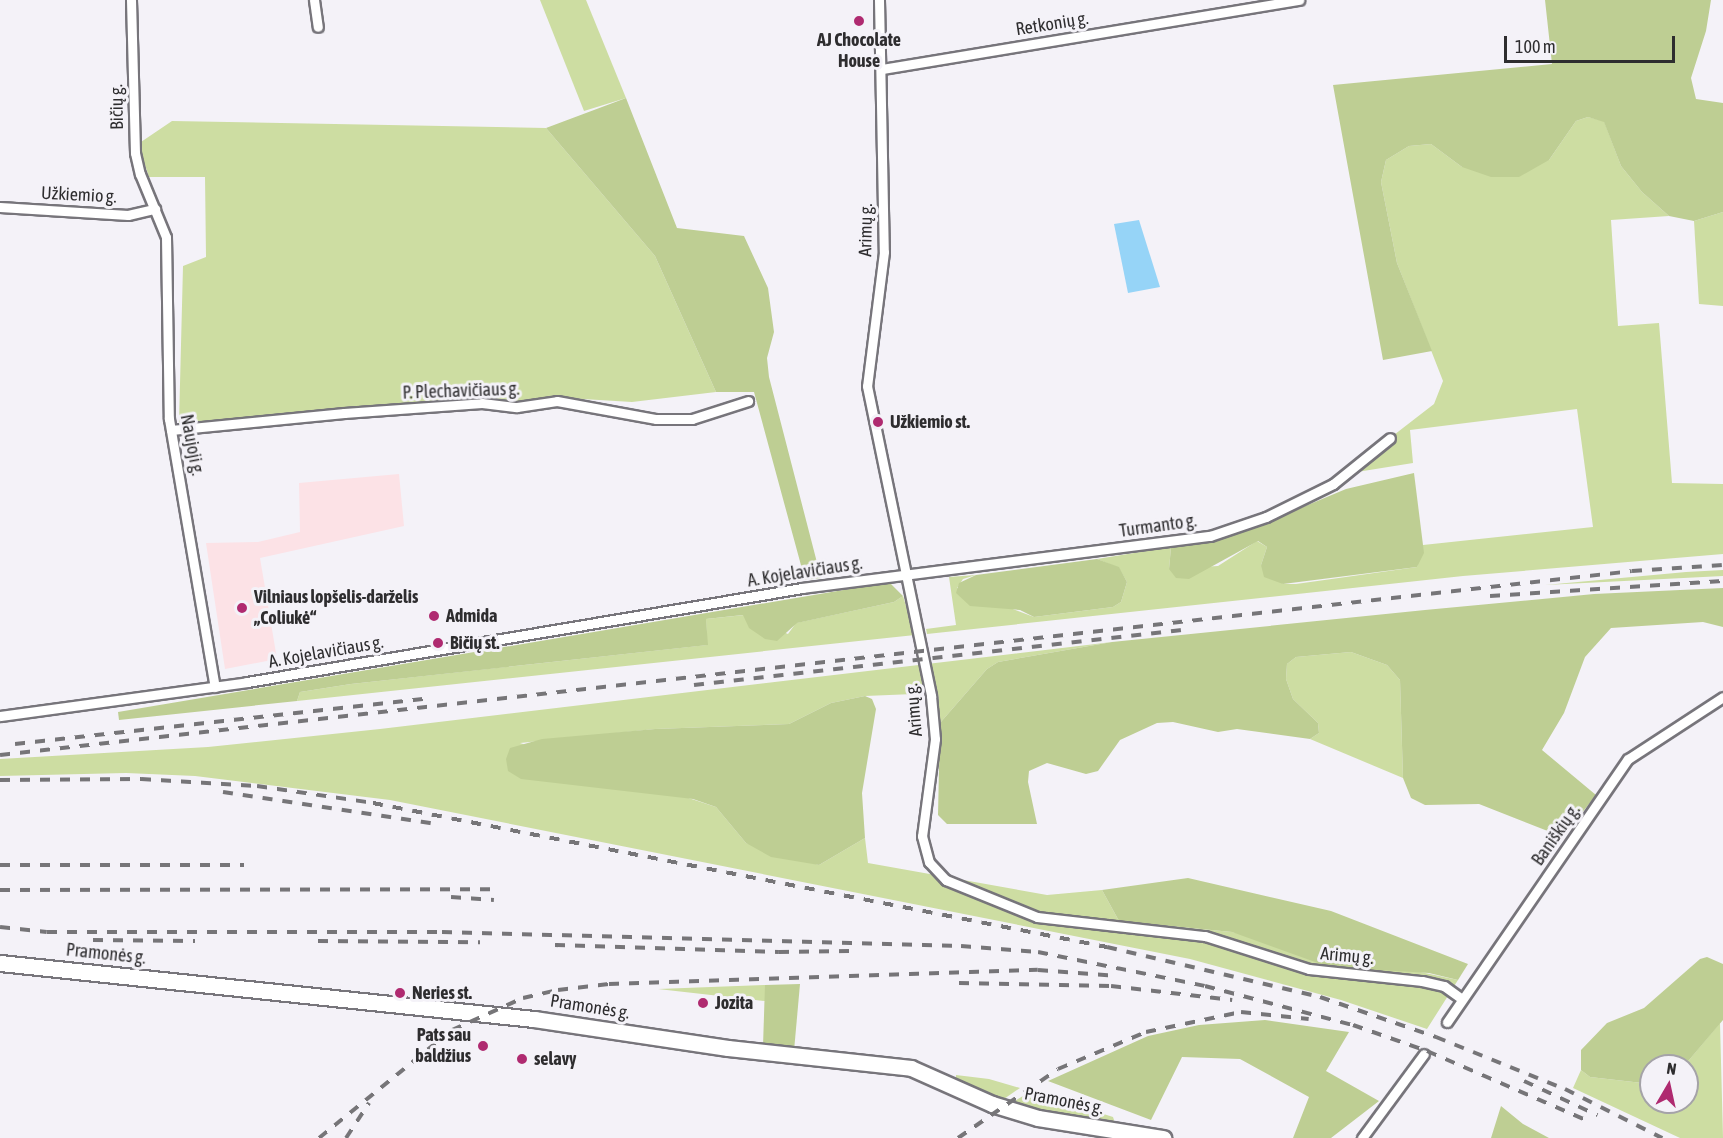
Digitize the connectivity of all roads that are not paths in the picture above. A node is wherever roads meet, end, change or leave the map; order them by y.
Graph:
1 (131, 0) edge
2 (314, 0) edge
3 (879, 0) edge
4 (1299, 0) edge
5 (318, 27) dead end
6 (882, 69) junction
7 (0, 207) edge
8 (155, 209) junction
9 (748, 401) dead end
10 (171, 430) junction
11 (1390, 438) dead end
12 (904, 574) junction
13 (215, 687) junction
14 (1723, 697) edge
15 (0, 716) edge
16 (0, 963) edge
17 (1462, 999) junction
18 (1447, 1022) dead end
19 (1424, 1054) dead end
20 (1163, 1138) edge
21 (1362, 1138) edge

1 - 8 street, Bičių g.
2 - 5 street
3 - 6 street, Arimų g.
4 - 6 street, Retkonių g.
6 - 12 street, Arimų g.
7 - 8 street, Užkiemio g.
8 - 10 street, Naujoji g.
9 - 10 street, P. Plechavičiaus g.
10 - 13 street, Naujoji g.
11 - 12 street, Turmanto g.
12 - 13 street, A. Kojelavičiaus g.
12 - 17 street, Arimų g.
13 - 15 street, A. Kojelavičiaus g.
14 - 17 street, Baniškių g.
16 - 20 main road, Pramonės g.
17 - 18 street, Baniškių g.
19 - 21 street

